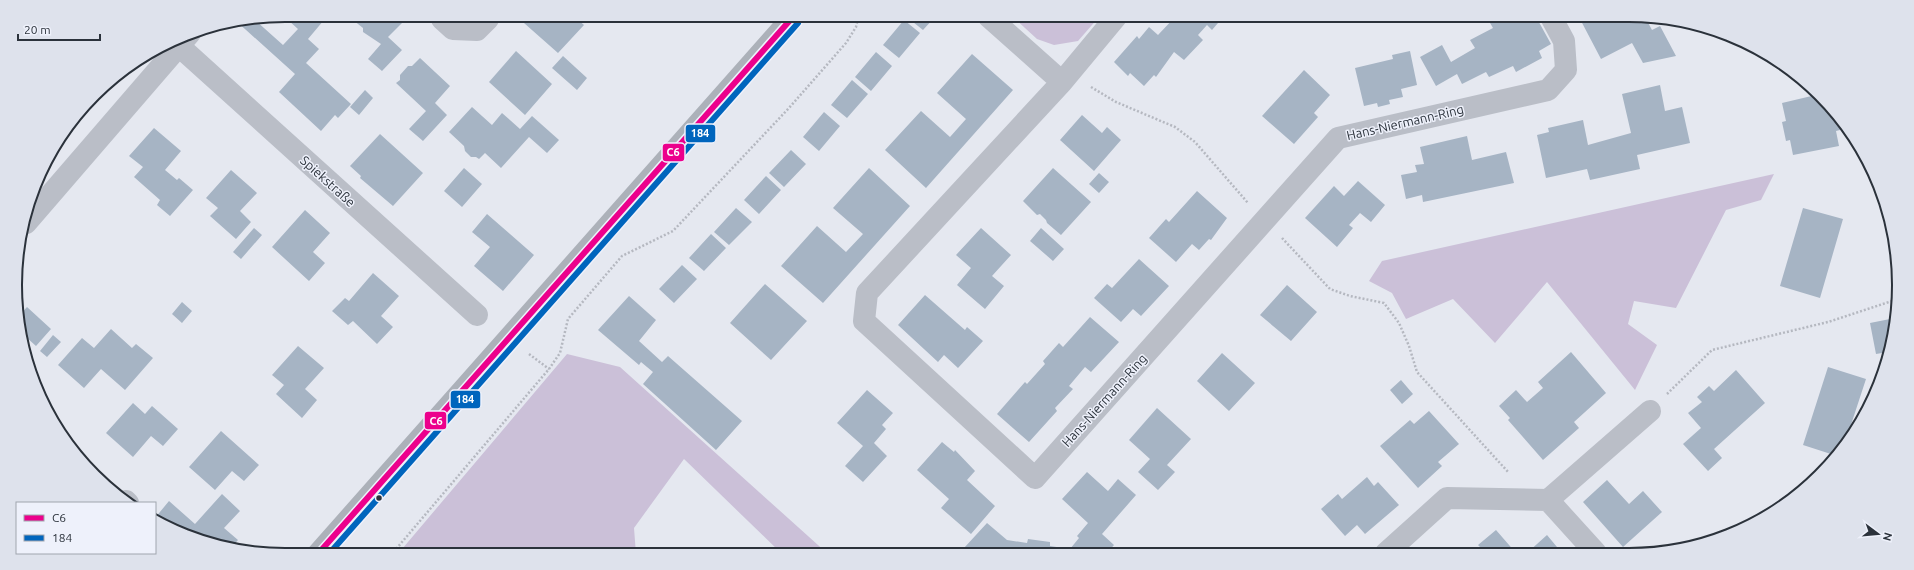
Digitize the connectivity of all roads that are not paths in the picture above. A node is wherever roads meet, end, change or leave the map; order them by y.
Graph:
1 (445, 22) edge
2 (485, 22) edge
3 (788, 22) edge
4 (995, 22) edge
5 (1112, 22) edge
6 (1554, 22) edge
7 (186, 41) edge
8 (181, 43) edge
9 (1062, 82) junction
10 (31, 217) edge
11 (477, 315) dead end
12 (1650, 411) road end
13 (1548, 500) junction
14 (323, 548) edge
15 (1392, 548) edge
16 (1591, 548) edge

1 - 2 street
3 - 14 main road
4 - 9 street
5 - 9 street, Hans-Niermann-Ring
6 - 9 street, Hans-Niermann-Ring
7 - 11 street, Spiekstraße
8 - 10 street, Spiekstraße
12 - 13 street
13 - 15 street
13 - 16 street

